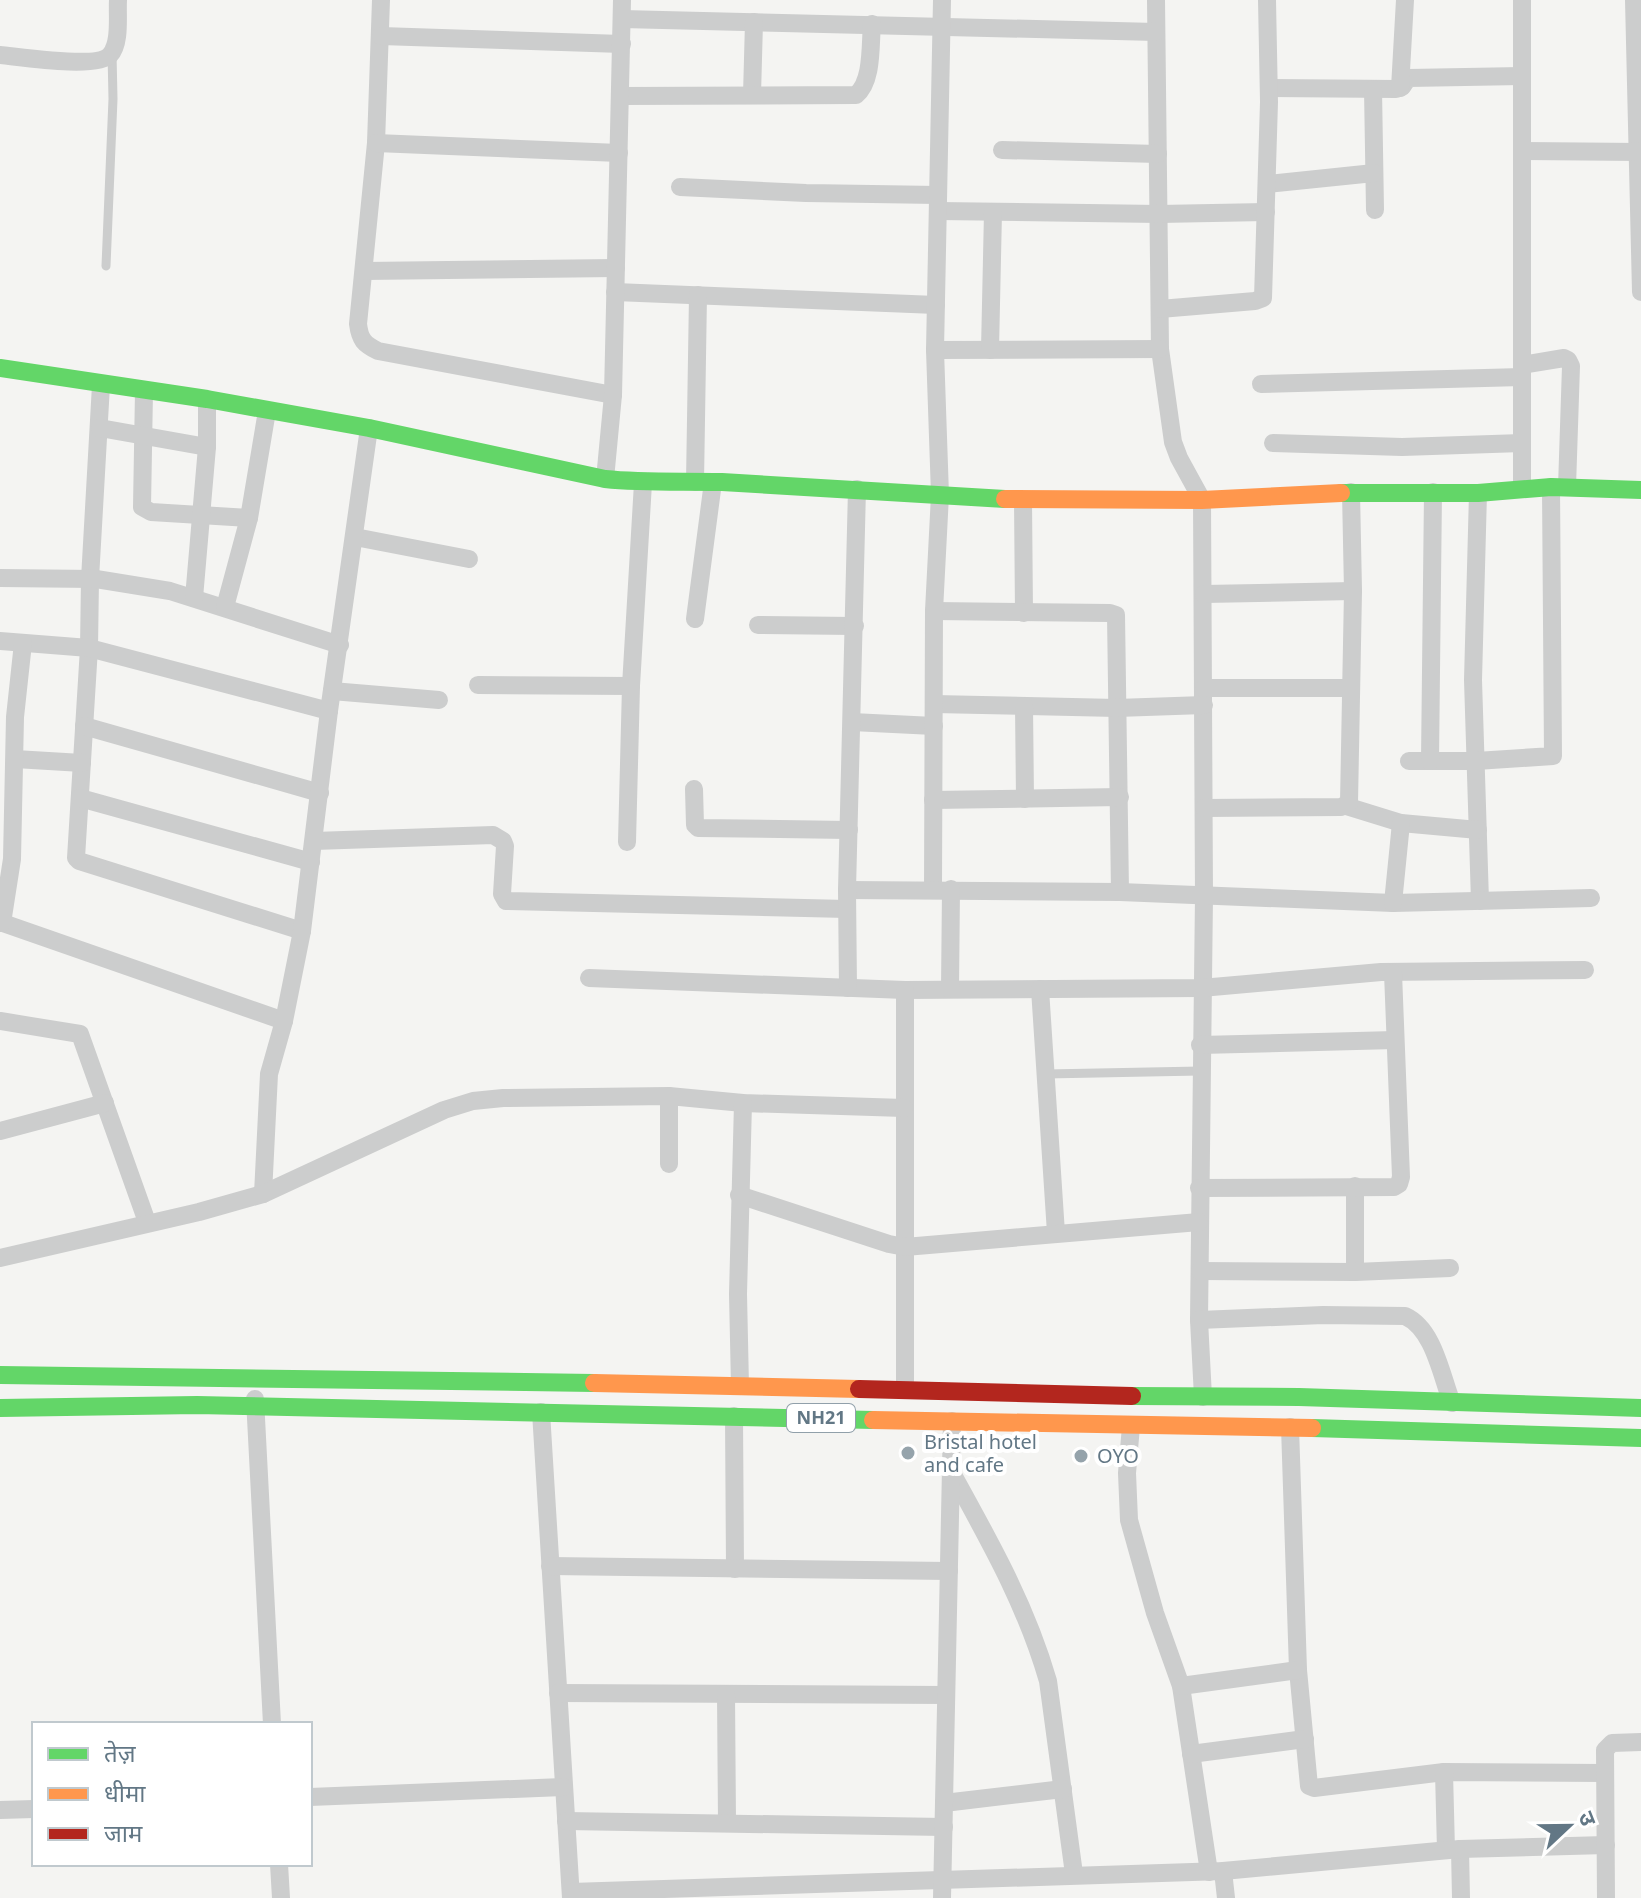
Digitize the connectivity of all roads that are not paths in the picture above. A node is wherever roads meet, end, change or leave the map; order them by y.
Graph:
1 (118, 0) edge
2 (381, 0) edge
3 (942, 0) edge
4 (1156, 0) edge
5 (1267, 0) edge
6 (1405, 0) edge
7 (1522, 0) edge
8 (1634, 0) edge
9 (622, 9) edge
10 (754, 22) junction
11 (872, 24) junction
12 (941, 26) junction
13 (1156, 32) junction
14 (381, 36) junction
15 (622, 44) junction
16 (112, 53) junction
17 (0, 55) edge
18 (1522, 76) junction
19 (1269, 88) junction
20 (1400, 88) junction
21 (1373, 89) junction
22 (752, 95) junction
23 (620, 96) junction
24 (376, 143) junction
25 (1002, 150) dead end
26 (1523, 151) junction
27 (1639, 152) edge
28 (619, 153) junction
29 (1158, 154) junction
30 (1374, 173) junction
31 (1267, 184) junction
32 (680, 187) dead end
33 (938, 203) junction
34 (1375, 210) dead end
35 (993, 212) junction
36 (1266, 212) junction
37 (1159, 214) junction
38 (106, 266) dead end
39 (616, 268) junction
40 (364, 271) junction
41 (615, 292) junction
42 (1641, 292) edge
43 (698, 295) junction
44 (936, 305) junction
45 (1160, 309) junction
46 (1160, 349) junction
47 (935, 350) junction
48 (990, 350) junction
49 (0, 368) edge
50 (1522, 371) junction
51 (1261, 384) dead end
52 (101, 385) junction
53 (144, 391) junction
54 (613, 395) junction
55 (207, 399) junction
56 (267, 411) junction
57 (100, 428) junction
58 (369, 428) junction
59 (143, 435) junction
60 (1273, 443) dead end
61 (1522, 443) junction
62 (207, 447) junction
63 (605, 479) junction
64 (704, 482) junction
65 (643, 483) junction
66 (1559, 487) junction
67 (1522, 488) junction
68 (857, 489) junction
69 (1641, 490) edge
70 (1351, 492) junction
71 (1433, 492) junction
72 (1478, 493) junction
73 (940, 495) junction
74 (1023, 500) junction
75 (1202, 500) junction
76 (200, 515) junction
77 (249, 518) junction
78 (355, 537) junction
79 (469, 559) dead end
80 (0, 578) edge
81 (90, 579) junction
82 (1353, 591) junction
83 (1204, 594) junction
84 (194, 598) junction
85 (225, 607) junction
86 (934, 611) junction
87 (1024, 613) junction
88 (695, 619) dead end
89 (758, 625) dead end
90 (855, 626) junction
91 (0, 641) edge
92 (23, 643) junction
93 (340, 645) junction
94 (89, 648) junction
95 (478, 685) dead end
96 (631, 686) junction
97 (1351, 688) junction
98 (332, 691) junction
99 (1204, 696) junction
100 (439, 700) dead end
101 (934, 704) junction
102 (1024, 706) junction
103 (1117, 708) junction
104 (329, 711) junction
105 (852, 722) junction
106 (84, 726) junction
107 (934, 726) junction
108 (15, 759) junction
109 (1409, 761) dead end
110 (1430, 761) junction
111 (1476, 761) junction
112 (82, 763) junction
113 (694, 789) dead end
114 (320, 793) junction
115 (1120, 797) junction
116 (80, 798) junction
117 (1025, 799) junction
118 (933, 800) junction
119 (1346, 806) junction
120 (1204, 808) junction
121 (1401, 823) junction
122 (849, 830) junction
123 (1478, 830) junction
124 (314, 841) junction
125 (627, 842) dead end
126 (311, 862) junction
127 (942, 889) junction
128 (847, 890) junction
129 (1120, 892) junction
130 (1204, 896) junction
131 (1591, 898) dead end
132 (1480, 901) junction
133 (1393, 903) junction
134 (847, 909) junction
135 (1, 923) edge
136 (302, 931) junction
137 (1585, 970) dead end
138 (1393, 973) junction
139 (589, 978) dead end
140 (848, 988) junction
141 (1201, 988) junction
142 (950, 989) junction
143 (1040, 989) junction
144 (905, 990) junction
145 (0, 1021) edge
146 (284, 1021) junction
147 (1395, 1040) junction
148 (1200, 1045) junction
149 (1200, 1071) junction
150 (1046, 1074) junction
151 (669, 1096) junction
152 (105, 1103) junction
153 (743, 1103) junction
154 (904, 1108) junction
155 (0, 1131) edge
156 (669, 1164) dead end
157 (1355, 1186) junction
158 (1199, 1188) junction
159 (263, 1194) junction
160 (739, 1195) junction
161 (147, 1222) junction
162 (1199, 1222) junction
163 (1056, 1233) junction
164 (905, 1247) junction
165 (0, 1258) edge
166 (1450, 1268) dead end
167 (1200, 1271) junction
168 (1355, 1272) junction
169 (1199, 1320) junction
170 (0, 1375) edge
171 (256, 1376) junction
172 (740, 1386) junction
173 (905, 1390) junction
174 (1203, 1397) junction
175 (1452, 1403) junction
176 (255, 1406) junction
177 (0, 1408) edge
178 (1641, 1408) edge
179 (541, 1412) junction
180 (734, 1416) junction
181 (952, 1421) junction
182 (1131, 1426) junction
183 (1290, 1427) junction
184 (1641, 1438) edge
185 (951, 1472) junction
186 (550, 1566) junction
187 (735, 1569) junction
188 (949, 1571) junction
189 (1298, 1670) junction
190 (1181, 1686) junction
191 (558, 1693) junction
192 (726, 1694) junction
193 (946, 1695) junction
194 (272, 1722) edge
195 (1305, 1739) junction
196 (1641, 1742) edge
197 (1191, 1754) junction
198 (1444, 1772) junction
199 (1604, 1773) junction
200 (563, 1787) junction
201 (1063, 1789) junction
202 (312, 1797) edge
203 (944, 1803) junction
204 (32, 1809) edge
205 (0, 1810) edge
206 (566, 1821) junction
207 (727, 1823) junction
208 (944, 1827) junction
209 (1606, 1845) junction
210 (1453, 1850) junction
211 (279, 1866) edge
212 (1216, 1871) junction
213 (1074, 1874) junction
214 (942, 1889) edge
215 (775, 1892) edge
216 (571, 1895) edge
217 (281, 1898) edge
218 (1226, 1898) edge
219 (1461, 1898) edge
220 (1606, 1898) edge

1 - 16 street
2 - 14 street
3 - 12 street
4 - 13 street
5 - 19 street
6 - 20 street
7 - 18 street
8 - 27 street
9 - 10 street
9 - 15 street
10 - 11 street
10 - 22 street
11 - 12 street
11 - 22 street
12 - 13 street
12 - 33 street
13 - 29 street
14 - 15 street
14 - 24 street
15 - 23 street
16 - 17 street
16 - 38 lane
18 - 20 street
18 - 26 street
19 - 21 street
19 - 31 street
20 - 21 street
21 - 30 street
22 - 23 street
23 - 28 street
24 - 28 street
24 - 40 street
25 - 29 street
26 - 27 street
26 - 50 street
27 - 42 street
28 - 39 street
29 - 37 street
30 - 31 street
30 - 34 street
31 - 36 street
32 - 33 street
33 - 35 street
33 - 44 street
35 - 37 street
35 - 48 street
36 - 37 street
36 - 45 street
37 - 45 street
39 - 40 street
39 - 41 street
40 - 54 street
41 - 43 street
41 - 54 street
43 - 44 street
43 - 64 street
44 - 47 street
45 - 46 street
46 - 48 street
46 - 75 street
47 - 48 street
47 - 73 street
49 - 52 main road
50 - 51 street
50 - 61 street
50 - 66 street
52 - 53 main road
52 - 57 street
53 - 55 main road
53 - 59 street
54 - 63 street
55 - 56 main road
55 - 62 street
56 - 58 main road
56 - 77 street
57 - 59 street
57 - 81 street
58 - 63 main road
58 - 78 street
59 - 62 street
59 - 76 street
60 - 61 street
61 - 67 street
62 - 76 street
63 - 65 main road
64 - 65 main road
64 - 68 main road
64 - 88 street
65 - 96 street
66 - 67 main road
66 - 69 main road
66 - 111 street
67 - 72 main road
68 - 73 main road
68 - 90 street
70 - 71 main road
70 - 75 main road
70 - 82 street
71 - 72 main road
71 - 110 street
72 - 111 street
73 - 74 main road
73 - 86 street
74 - 75 main road
74 - 87 street
75 - 83 street
76 - 77 street
76 - 84 street
77 - 85 street
78 - 79 street
78 - 93 street
80 - 81 street
81 - 84 street
81 - 94 street
82 - 83 street
82 - 97 street
83 - 99 street
84 - 85 street
85 - 93 street
86 - 87 street
86 - 101 street
87 - 103 street
89 - 90 street
90 - 105 street
91 - 92 street
92 - 94 street
92 - 108 street
93 - 98 street
94 - 104 street
94 - 106 street
95 - 96 street
96 - 125 street
97 - 99 street
97 - 119 street
98 - 100 street
98 - 104 street
99 - 103 street
99 - 120 street
101 - 102 street
101 - 107 street
102 - 103 street
102 - 117 street
103 - 115 street
104 - 114 street
105 - 107 street
105 - 122 street
106 - 112 street
106 - 114 street
107 - 118 street
108 - 112 street
108 - 135 street
109 - 110 street
110 - 111 street
111 - 123 street
112 - 116 street
113 - 122 street
114 - 124 street
115 - 117 street
115 - 129 street
116 - 126 street
116 - 136 street
117 - 118 street
118 - 127 street
119 - 120 street
119 - 121 street
120 - 130 street
121 - 123 street
121 - 133 street
122 - 128 street
123 - 132 street
124 - 126 street
124 - 134 street
126 - 136 street
127 - 128 street
127 - 129 street
127 - 142 street
128 - 134 street
129 - 130 street
130 - 133 street
130 - 141 street
131 - 132 street
132 - 133 street
134 - 140 street
135 - 146 street
136 - 146 street
137 - 138 street
138 - 141 street
138 - 147 street
139 - 140 street
140 - 144 street
141 - 143 street
141 - 148 street
142 - 143 street
142 - 144 street
143 - 150 street
144 - 154 street
145 - 152 street
146 - 159 street
147 - 148 street
147 - 157 street
148 - 149 street
149 - 150 lane
149 - 158 street
150 - 163 street
151 - 153 street
151 - 156 street
151 - 159 street
152 - 155 street
152 - 161 street
153 - 154 street
153 - 160 street
154 - 164 street
157 - 158 street
157 - 168 street
158 - 162 street
159 - 161 street
160 - 164 street
160 - 172 street
161 - 165 street
162 - 163 street
162 - 167 street
163 - 164 street
164 - 173 street
166 - 168 street
167 - 168 street
167 - 169 street
169 - 174 street
169 - 175 street
170 - 171 main road, NH21
171 - 172 main road, NH21
171 - 176 street
172 - 173 main road, NH21
173 - 174 main road, NH21
174 - 175 main road, NH21
175 - 178 main road, NH21
176 - 177 main road, NH21
176 - 179 main road, NH21
176 - 194 street
179 - 180 main road, NH21
179 - 186 street
180 - 181 main road, NH21
180 - 187 street
181 - 182 main road, NH21
181 - 185 street
182 - 183 main road, NH21
182 - 190 street
183 - 184 main road, NH21
183 - 189 street
185 - 188 street
185 - 201 street
186 - 187 street
186 - 191 street
187 - 188 street
188 - 193 street
189 - 190 street
189 - 195 street
190 - 197 street
191 - 192 street
191 - 200 street
192 - 193 street
192 - 207 street
193 - 203 street
195 - 197 street
195 - 198 street
196 - 199 street
197 - 212 street
198 - 199 street
198 - 210 street
199 - 209 street
200 - 202 street
200 - 206 street
201 - 203 street
201 - 213 street
203 - 208 street
204 - 205 street
206 - 207 street
206 - 216 street
207 - 208 street
208 - 214 street
209 - 210 street
209 - 220 street
210 - 212 street
210 - 219 street
211 - 217 street
212 - 213 street
212 - 218 street
213 - 214 street
214 - 215 street
215 - 216 street

